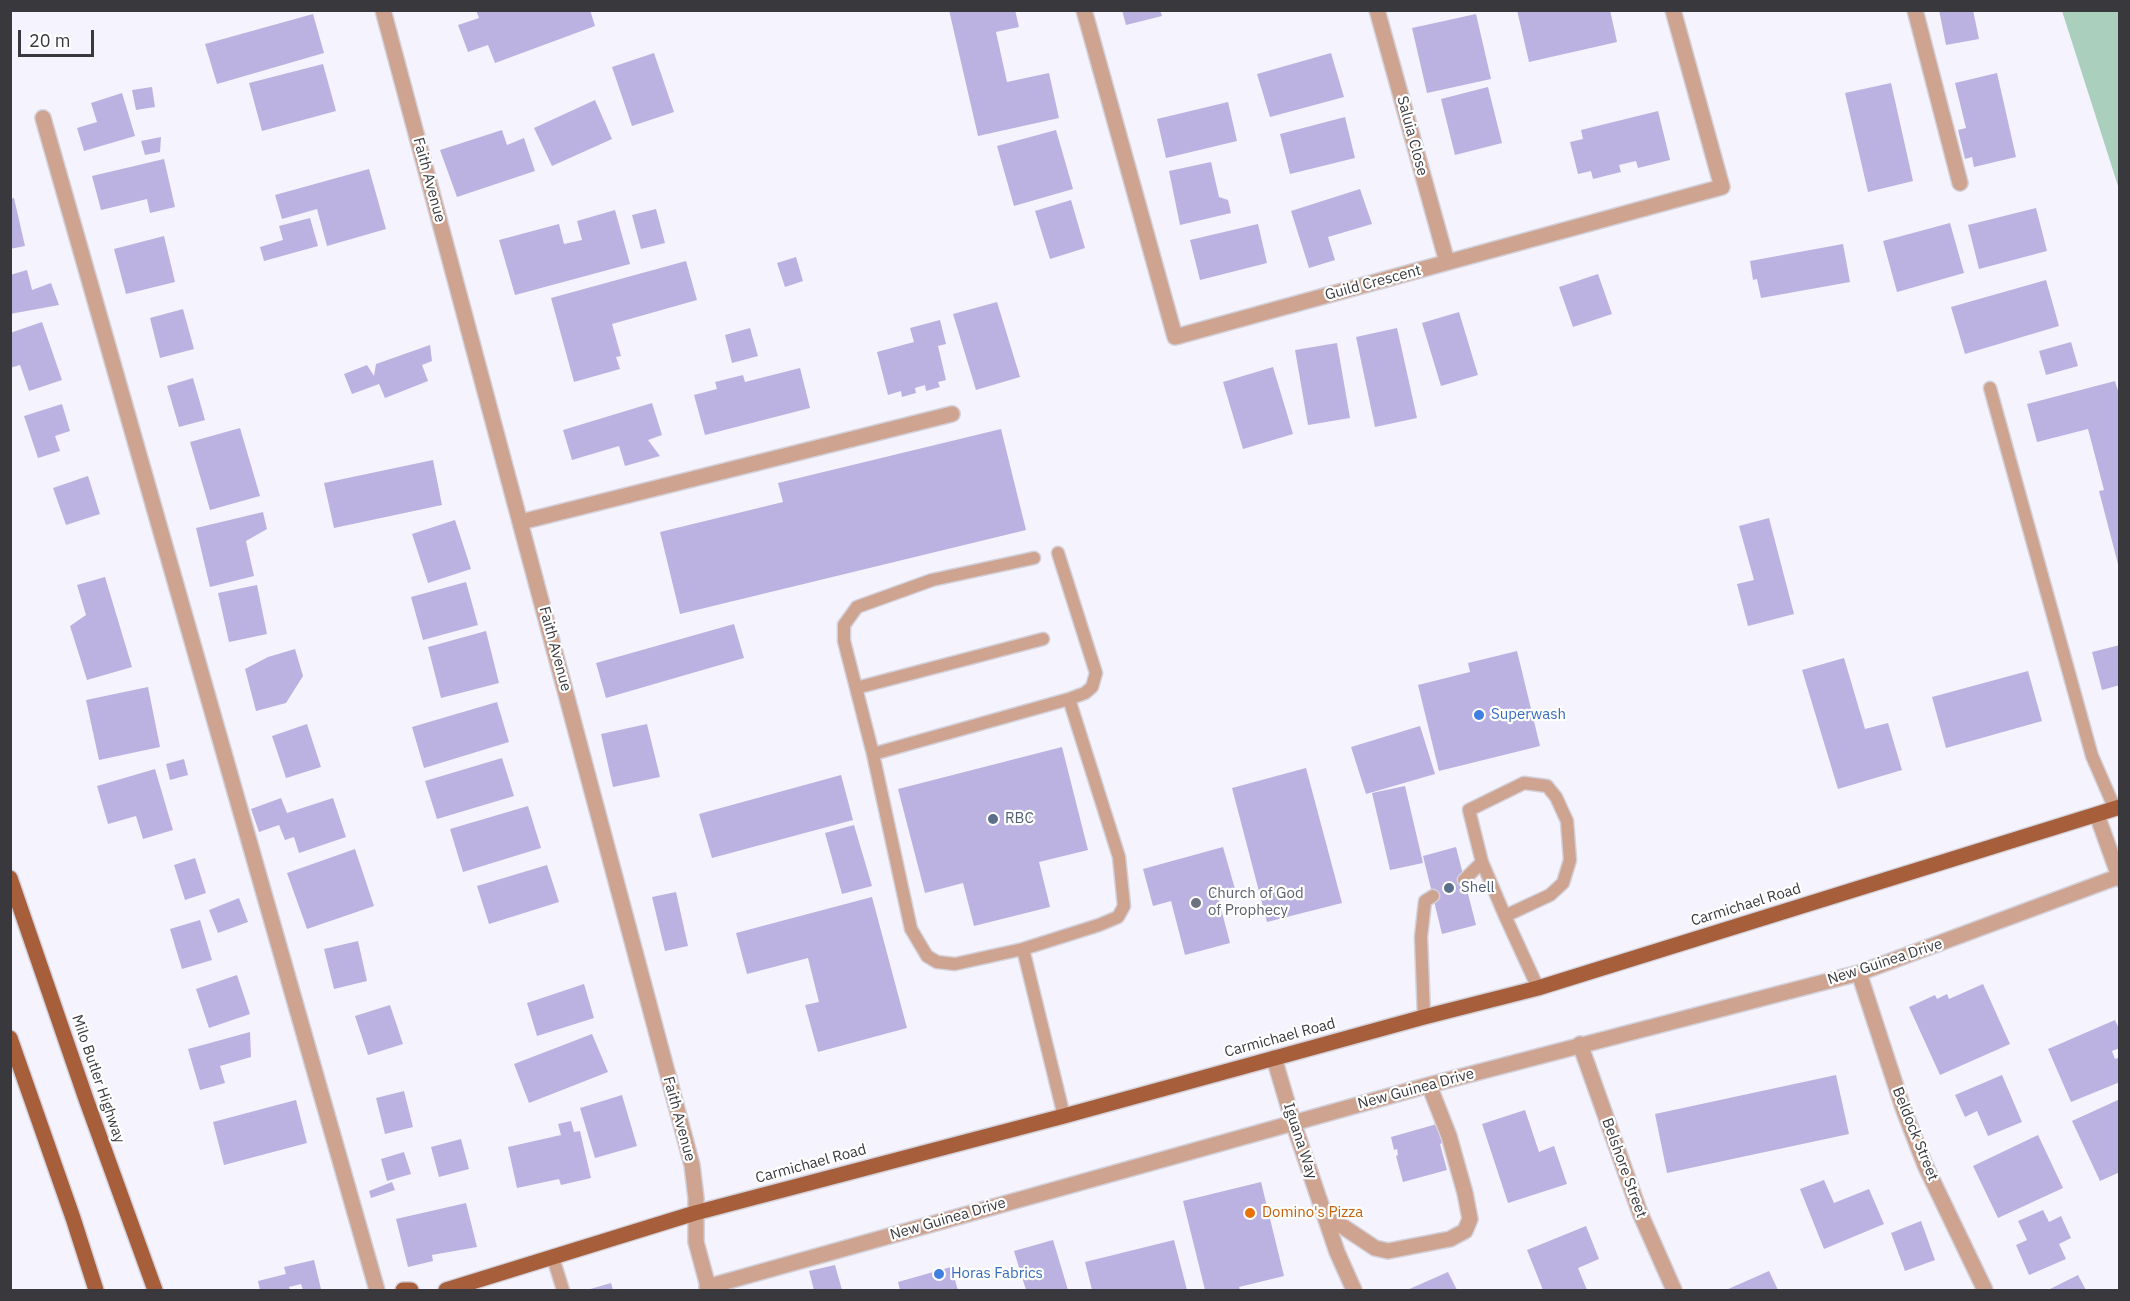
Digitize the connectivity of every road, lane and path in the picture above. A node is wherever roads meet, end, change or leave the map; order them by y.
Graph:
1 (383, 10) edge
2 (1084, 10) edge
3 (1377, 10) edge
4 (1673, 10) edge
5 (1915, 10) edge
6 (44, 118) dead end
7 (1960, 183) dead end
8 (1447, 262) junction
9 (1990, 388) dead end
10 (952, 414) dead end
11 (521, 522) junction
12 (1058, 553) dead end
13 (1034, 558) dead end
14 (1043, 639) dead end
15 (856, 688) junction
16 (1069, 699) junction
17 (873, 754) junction
18 (2117, 808) edge
19 (2097, 815) junction
20 (1482, 862) junction
21 (2119, 877) edge
22 (10, 878) edge
23 (1464, 880) dead end
24 (1433, 896) dead end
25 (1505, 916) junction
26 (1023, 950) junction
27 (1859, 973) junction
28 (1538, 988) junction
29 (1424, 1017) junction
30 (10, 1038) edge
31 (1580, 1044) junction
32 (1274, 1058) junction
33 (1429, 1085) junction
34 (1064, 1116) junction
35 (1293, 1122) junction
36 (695, 1213) junction
37 (1324, 1214) junction
38 (554, 1257) junction
39 (708, 1289) edge
40 (96, 1290) edge
41 (155, 1290) edge
42 (377, 1290) edge
43 (403, 1290) edge
44 (411, 1290) edge
45 (446, 1290) edge
46 (563, 1290) edge
47 (1354, 1290) edge
48 (1674, 1290) edge
49 (1985, 1290) edge

1 - 11 street, Faith Avenue
2 - 8 street, Guild Crescent
3 - 8 street, Saluia Close
4 - 8 street, Guild Crescent
5 - 7 street
6 - 42 street
9 - 18 lane
10 - 11 street
11 - 36 street, Faith Avenue
12 - 16 lane
13 - 15 lane
14 - 15 lane
15 - 17 lane
16 - 17 lane
16 - 26 lane
17 - 26 lane
18 - 19 main road, Carmichael Road
19 - 21 street
19 - 28 main road, Carmichael Road
20 - 23 lane
20 - 25 lane
20 - 25 lane
21 - 27 street, New Guinea Drive
22 - 41 main road, Milo Butler Highway
24 - 29 lane
25 - 28 lane
26 - 34 lane
27 - 31 street, New Guinea Drive
27 - 49 street, Beldock Street
28 - 29 main road, Carmichael Road
29 - 32 main road, Carmichael Road
30 - 40 main road
31 - 33 street, New Guinea Drive
31 - 48 street, Belshore Street
32 - 34 main road, Carmichael Road
32 - 35 street, Iguana Way
33 - 35 street, New Guinea Drive
33 - 37 street
34 - 36 main road, Carmichael Road
35 - 37 street, Iguana Way
35 - 39 street, New Guinea Drive
36 - 38 main road, Carmichael Road
36 - 39 street, Faith Avenue
37 - 47 street, Iguana Way
38 - 45 main road, Carmichael Road
38 - 46 lane
43 - 44 main road

